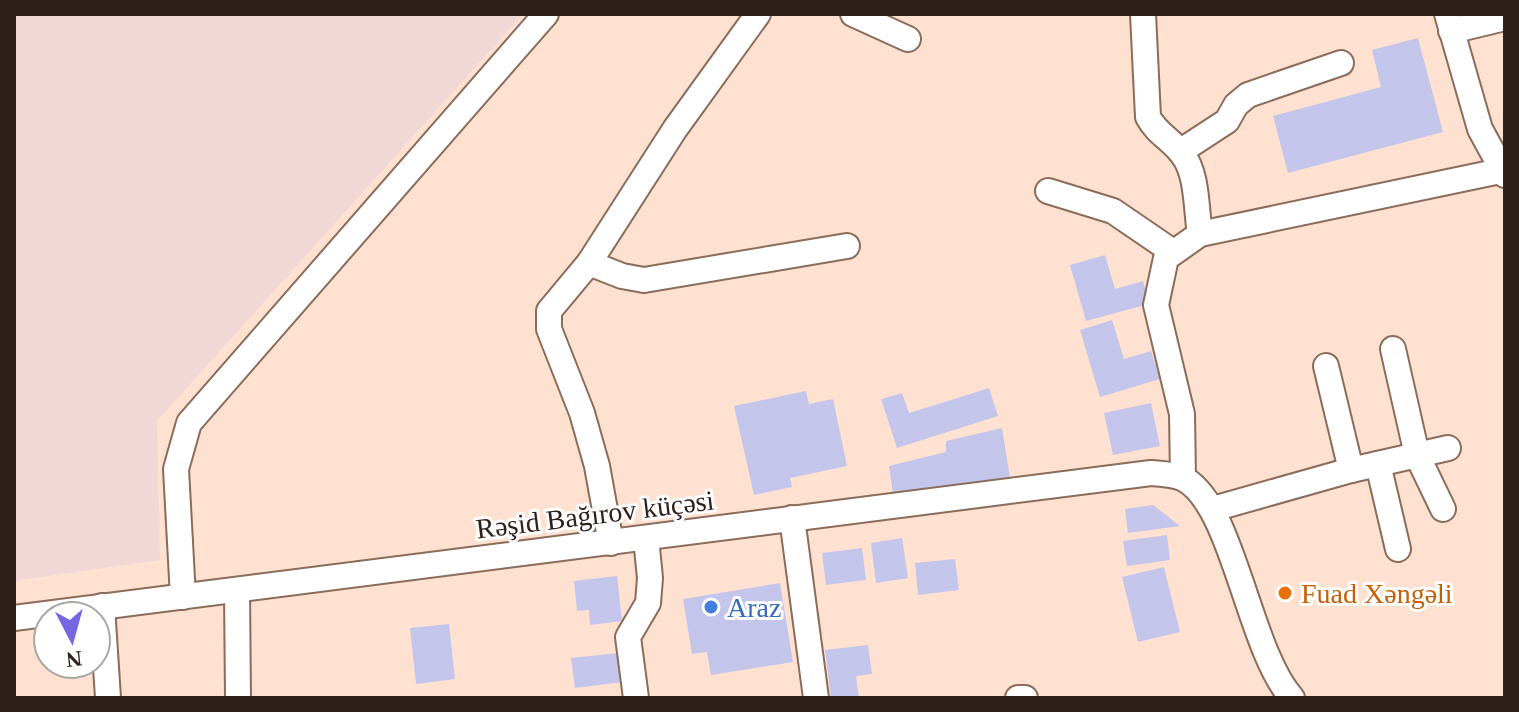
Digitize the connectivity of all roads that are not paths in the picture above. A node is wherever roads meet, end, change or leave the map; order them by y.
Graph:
1 (546, 14) edge
2 (758, 14) edge
3 (853, 14) edge
4 (1143, 14) edge
5 (1505, 18) edge
6 (1449, 22) edge
7 (908, 39) dead end
8 (1341, 63) dead end
9 (1181, 151) junction
10 (1504, 172) edge
11 (1048, 191) dead end
12 (1200, 234) junction
13 (847, 246) dead end
14 (1173, 252) junction
15 (589, 263) junction
16 (1393, 349) dead end
17 (1326, 366) dead end
18 (1448, 448) dead end
19 (1417, 455) junction
20 (1378, 464) junction
21 (1351, 470) junction
22 (1183, 478) junction
23 (1213, 509) junction
24 (1443, 509) dead end
25 (792, 518) junction
26 (646, 538) junction
27 (611, 543) junction
28 (1398, 549) dead end
29 (237, 590) junction
30 (183, 597) junction
31 (112, 605) edge
32 (238, 698) edge
33 (636, 698) edge
34 (816, 698) edge
35 (1018, 698) edge
36 (1025, 698) edge
37 (1292, 698) edge

1 - 30 street
2 - 15 street
3 - 7 street
4 - 9 street
5 - 6 street
6 - 10 street
8 - 9 street
9 - 12 street
10 - 12 street
11 - 14 street
12 - 14 street
13 - 15 street
14 - 22 street
15 - 27 street
16 - 19 street
17 - 21 street
18 - 19 street
19 - 20 street
19 - 24 street
20 - 21 street
20 - 28 street
21 - 23 street
22 - 23 street
22 - 25 street, Rəşid Bağırov küçəsi
23 - 37 street
25 - 26 street, Rəşid Bağırov küçəsi
25 - 34 street
26 - 27 street, Rəşid Bağırov küçəsi
26 - 33 street
27 - 29 street, Rəşid Bağırov küçəsi
29 - 30 street, Rəşid Bağırov küçəsi
29 - 32 street
30 - 31 street, Rəşid Bağırov küçəsi
35 - 36 street

